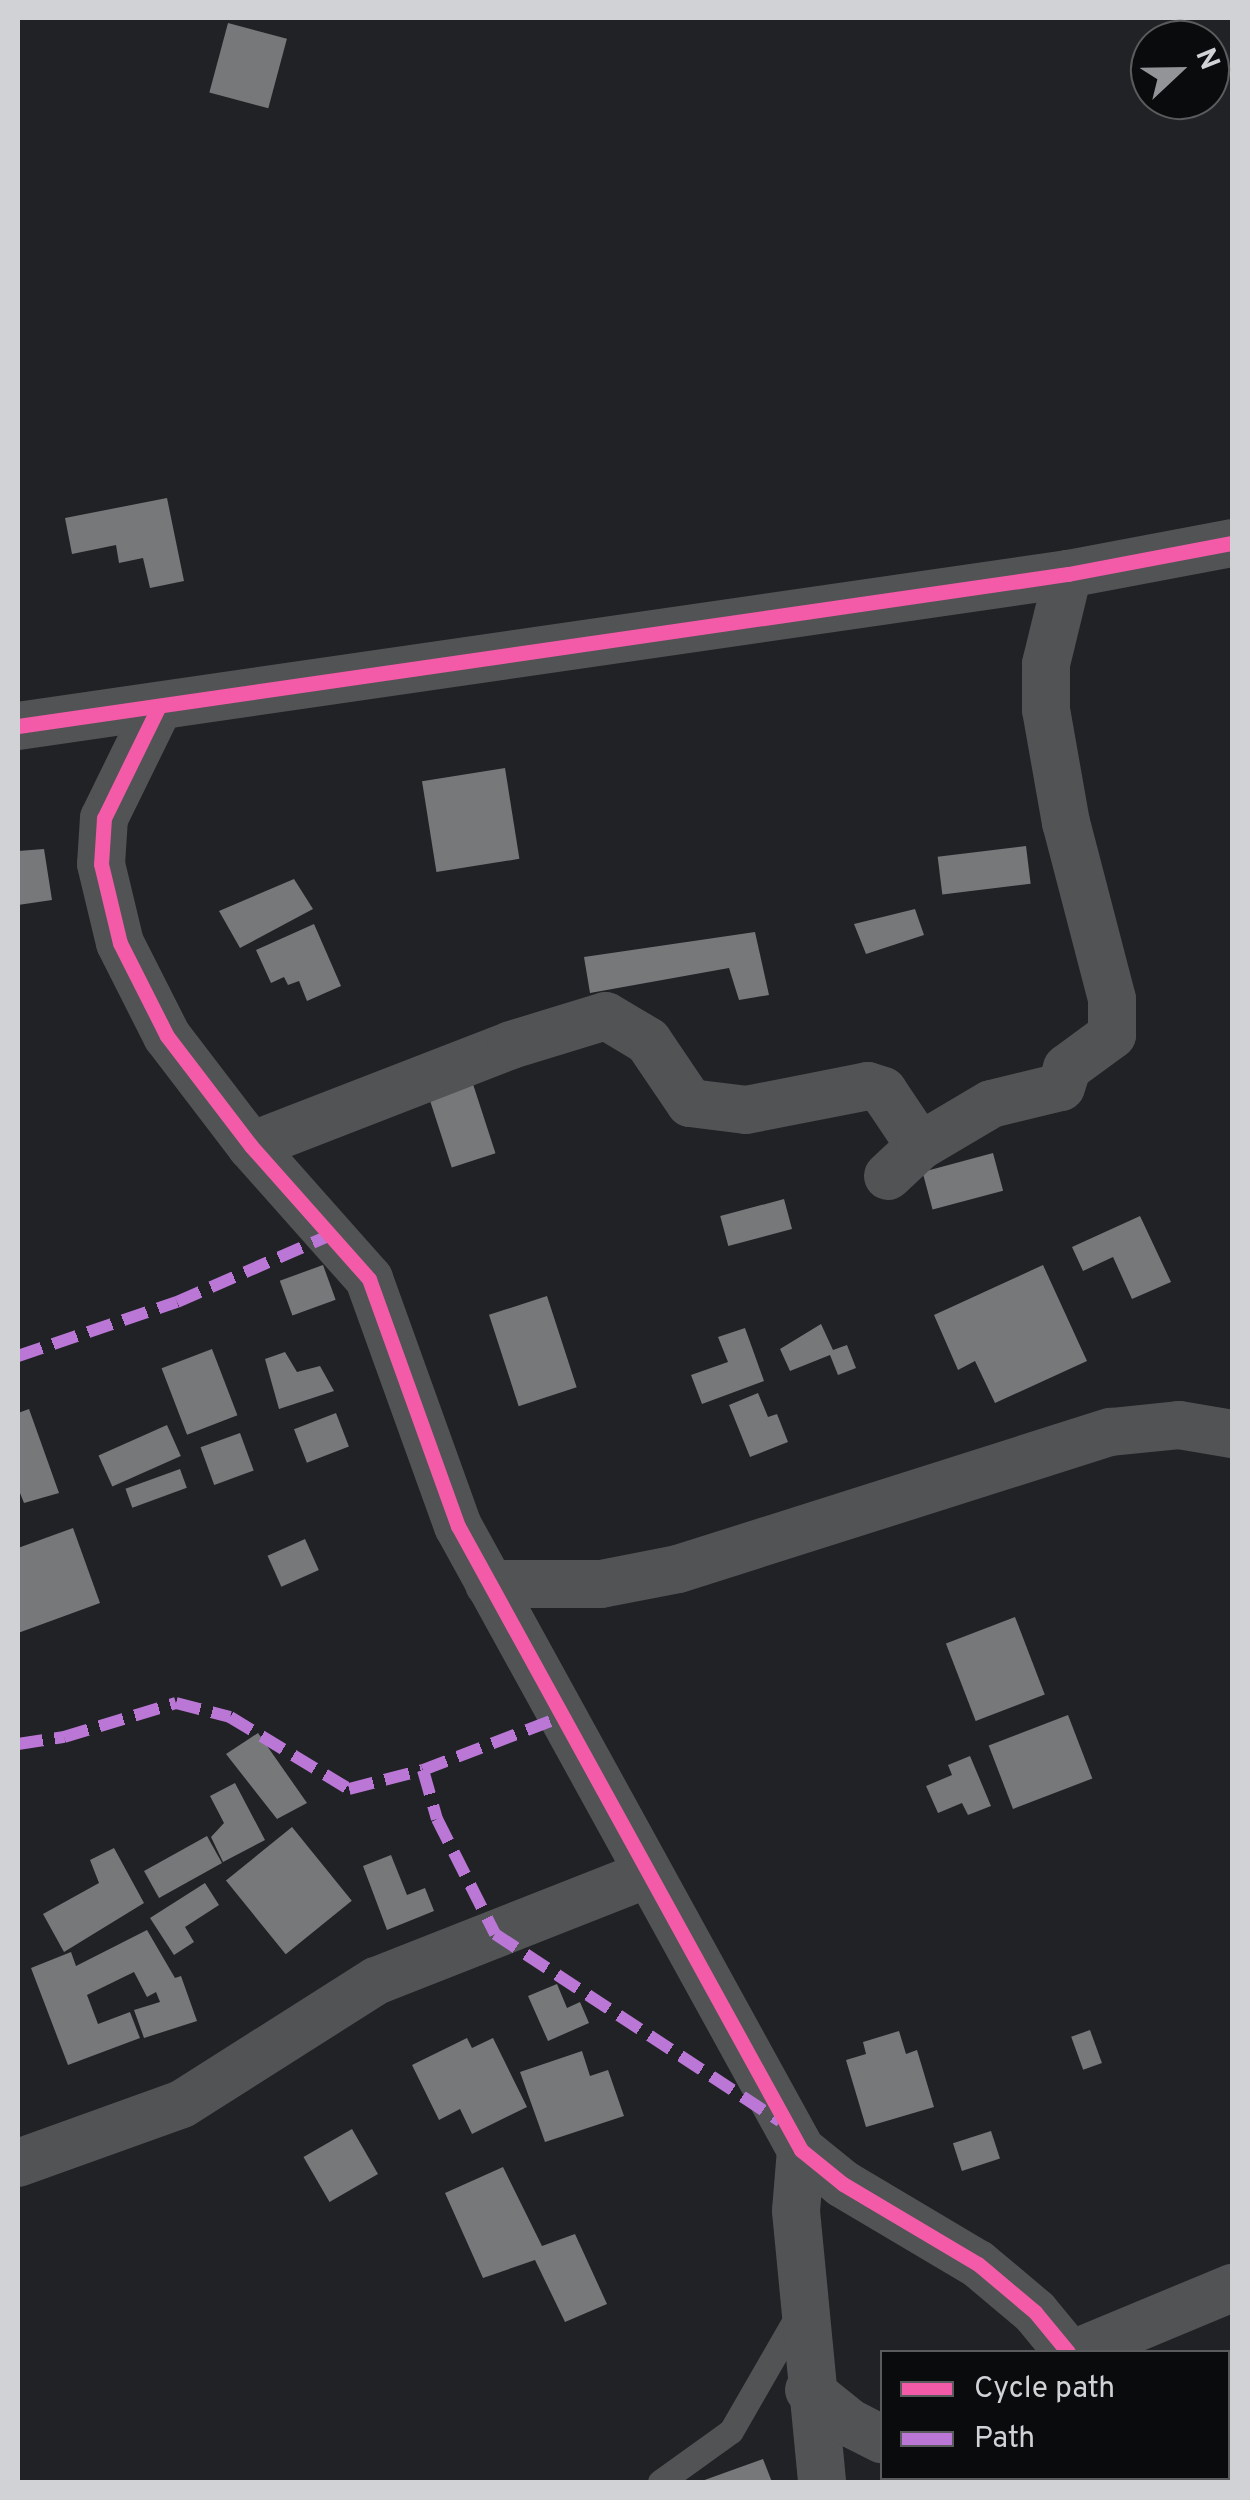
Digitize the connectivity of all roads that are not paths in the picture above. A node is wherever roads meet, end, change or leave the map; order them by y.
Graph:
1 (1232, 543) edge
2 (1068, 574) junction
3 (158, 708) junction
4 (18, 726) edge
5 (251, 1146) junction
6 (1232, 1434) edge
7 (489, 1584) junction
8 (648, 1874) junction
9 (800, 2150) junction
10 (18, 2162) edge
11 (1232, 2288) edge
12 (805, 2302) junction
13 (1066, 2350) edge
14 (1083, 2350) edge
15 (809, 2390) junction
16 (880, 2438) edge
17 (660, 2482) edge
18 (822, 2482) edge

1 - 2 street
2 - 3 street
2 - 5 street
3 - 4 street
3 - 5 street
5 - 7 street
6 - 7 street
7 - 8 street
8 - 9 street
8 - 10 street
9 - 12 street
9 - 13 street
11 - 14 street
12 - 15 street
12 - 17 lane
15 - 16 street
15 - 18 street

